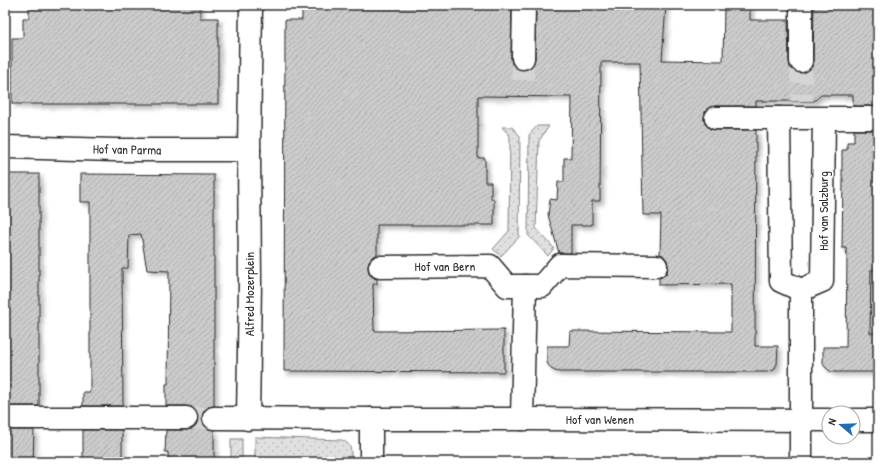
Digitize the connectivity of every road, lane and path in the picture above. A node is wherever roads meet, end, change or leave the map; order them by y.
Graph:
1 (251, 5) edge
2 (524, 5) edge
3 (801, 5) edge
4 (523, 58) tunnel mouth
5 (801, 61) tunnel mouth
6 (716, 118) dead end
7 (779, 118) junction
8 (824, 118) junction
9 (871, 118) dead end
10 (5, 147) edge
11 (249, 150) junction
12 (380, 266) dead end
13 (656, 266) dead end
14 (525, 286) junction
15 (801, 290) junction
16 (5, 418) edge
17 (186, 418) tunnel mouth
18 (214, 418) tunnel mouth
19 (248, 419) junction
20 (371, 419) junction
21 (522, 419) junction
22 (800, 420) junction
23 (821, 420) edge
24 (861, 420) edge
25 (878, 420) edge
26 (371, 462) edge
27 (801, 462) edge

1 - 11 street, Alfred Mozerplein
2 - 4 street
3 - 5 street
6 - 7 street
7 - 8 street
7 - 15 street
8 - 9 street
8 - 15 street, Hof van Salzburg
10 - 11 street, Hof van Parma
11 - 19 street, Alfred Mozerplein
12 - 14 street, Hof van Bern
13 - 14 street, Hof van Bern
14 - 21 street
15 - 22 street
16 - 17 street
18 - 19 street
19 - 20 street
20 - 21 street, Hof van Wenen
20 - 26 street
21 - 22 street, Hof van Wenen
22 - 23 street, Hof van Wenen
22 - 27 street
24 - 25 street

